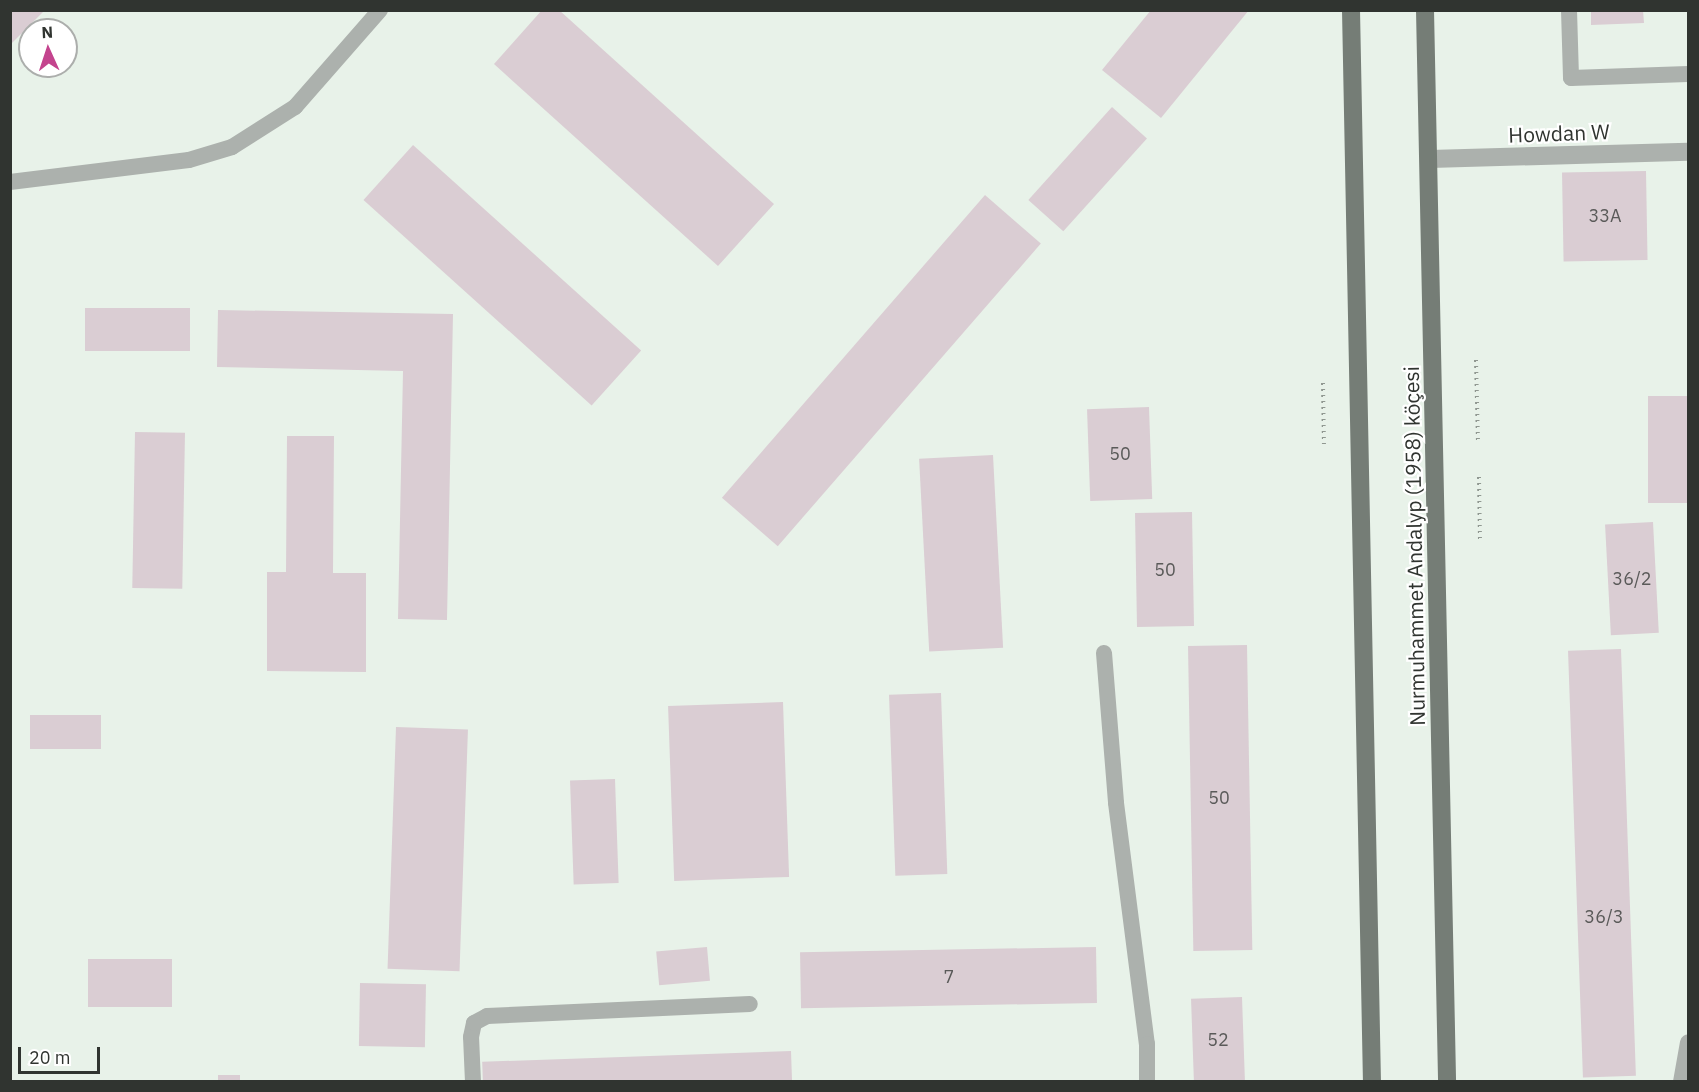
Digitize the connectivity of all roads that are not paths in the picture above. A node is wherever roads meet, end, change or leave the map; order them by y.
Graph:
1 (380, 10) edge
2 (1351, 10) edge
3 (1425, 10) edge
4 (1569, 10) edge
5 (1689, 74) edge
6 (1689, 152) edge
7 (1430, 159) junction
8 (10, 182) edge
9 (1104, 653) dead end
10 (750, 1004) dead end
11 (1689, 1043) edge
12 (472, 1082) edge
13 (1147, 1082) edge
14 (1372, 1082) edge
15 (1447, 1082) edge
16 (1681, 1082) edge

1 - 8 lane
2 - 14 main road
3 - 7 main road, Nurmuhammet Andalyp (1958) köçesi
4 - 5 lane
6 - 7 street, Howdan W
7 - 15 main road, Nurmuhammet Andalyp (1958) köçesi
9 - 13 lane
10 - 12 lane
11 - 16 lane

